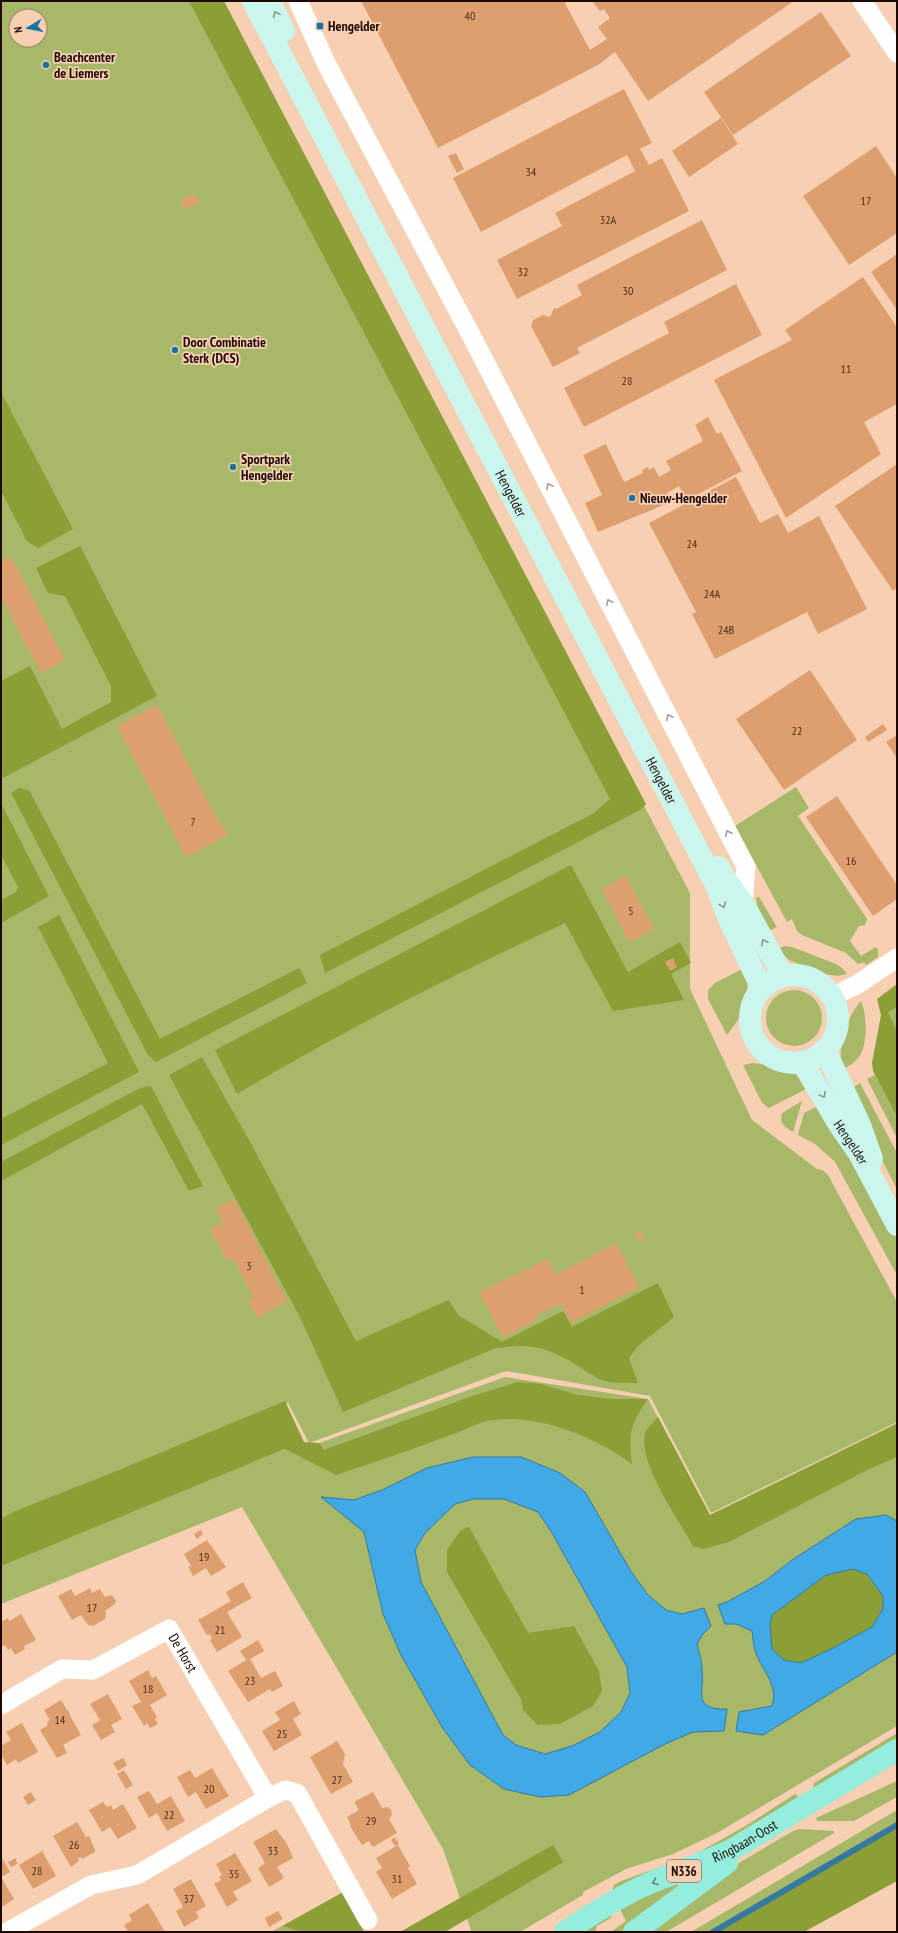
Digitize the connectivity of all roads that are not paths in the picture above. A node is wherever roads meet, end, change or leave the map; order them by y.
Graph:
1 (253, 1) edge
2 (270, 1) edge
3 (298, 1) edge
4 (862, 1) edge
5 (890, 27) edge
6 (897, 53) edge
7 (744, 903) junction
8 (897, 958) edge
9 (783, 976) junction
10 (762, 988) junction
11 (832, 997) junction
12 (825, 1050) junction
13 (802, 1062) junction
14 (897, 1204) edge
15 (897, 1225) edge
16 (1, 1705) edge
17 (897, 1750) edge
18 (897, 1768) edge
19 (268, 1798) junction
20 (368, 1920) dead end
21 (7, 1932) edge
22 (565, 1932) edge
23 (634, 1932) edge

1 -> 10 main road, Hengelder
7 -> 2 main road, Hengelder
7 -> 3 street
4 - 5 street
5 - 6 street
9 -> 7 main road, Hengelder
8 - 11 street
9 - 10 main road
9 - 11 main road
10 - 13 main road
11 - 12 main road
12 - 13 main road
12 - 14 main road, Hengelder
13 -> 15 main road, Hengelder
16 - 19 street, De Horst
17 -> 22 main road, Ringbaan-Oost / N336
18 - 23 main road, Ringbaan-Oost / N336
19 - 20 street
19 - 21 street

